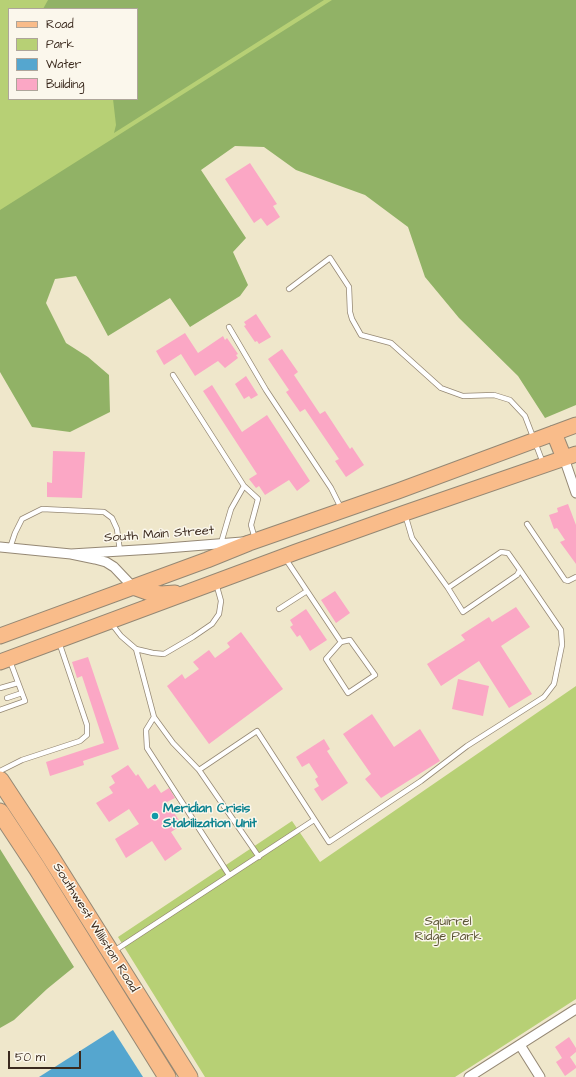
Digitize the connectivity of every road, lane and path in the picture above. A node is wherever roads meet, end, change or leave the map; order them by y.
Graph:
1 (288, 289) dead end
2 (229, 327) dead end
3 (173, 375) dead end
4 (576, 425) edge
5 (554, 433) junction
6 (534, 440) junction
7 (570, 456) edge
8 (544, 465) junction
9 (244, 486) junction
10 (398, 491) junction
11 (576, 493) edge
12 (343, 511) junction
13 (405, 513) junction
14 (527, 524) dead end
15 (252, 542) junction
16 (221, 543) junction
17 (0, 547) edge
18 (10, 548) junction
19 (120, 551) junction
20 (71, 554) junction
21 (284, 556) junction
22 (207, 560) junction
23 (520, 570) junction
24 (576, 577) edge
25 (215, 582) junction
26 (133, 587) junction
27 (448, 588) junction
28 (307, 591) junction
29 (186, 593) junction
30 (279, 609) dead end
31 (110, 621) junction
32 (0, 636) edge
33 (59, 640) junction
34 (341, 642) junction
35 (136, 649) junction
36 (5, 660) edge
37 (18, 682) junction
38 (0, 688) edge
39 (22, 693) junction
40 (7, 698) dead end
41 (0, 710) edge
42 (154, 717) junction
43 (199, 770) junction
44 (0, 771) edge
45 (0, 780) edge
46 (0, 812) edge
47 (314, 820) junction
48 (258, 857) junction
49 (230, 875) junction
50 (111, 953) junction
51 (96, 963) junction
52 (576, 1009) edge
53 (520, 1044) junction
54 (167, 1077) edge
55 (189, 1077) edge
56 (469, 1077) edge
57 (540, 1077) edge

1 - 6 lane
2 - 12 lane
3 - 9 lane
4 - 5 main road
5 - 6 main road
5 - 7 main road
6 - 8 lane
6 - 10 main road
7 - 8 main road
7 - 11 street
8 - 13 main road
9 - 15 lane
9 - 16 lane
10 - 12 main road
10 - 13 main road
12 - 15 main road
13 - 21 main road
13 - 27 lane
14 - 24 lane
15 - 16 street, South Main Street
15 - 22 main road
16 - 19 street, South Main Street
17 - 18 street, South Main Street
18 - 19 lane
18 - 20 street, South Main Street
19 - 20 street, South Main Street
20 - 26 street, South Main Street
21 - 25 main road
21 - 28 lane
22 - 25 main road
22 - 26 main road
23 - 27 lane
23 - 27 lane
23 - 47 lane
25 - 29 main road
25 - 35 lane
26 - 29 main road
26 - 32 main road
28 - 30 lane
28 - 34 lane
29 - 31 main road
31 - 33 main road
31 - 35 lane
33 - 36 main road
33 - 44 lane
34 - 34 lane
35 - 42 lane
36 - 37 lane
37 - 38 lane
37 - 39 lane
39 - 40 lane
39 - 41 lane
42 - 43 lane
42 - 49 lane
43 - 47 lane
43 - 48 lane
45 - 50 highway, Southwest Williston Road
46 - 51 highway, Southwest Williston Road
47 - 48 lane
48 - 49 lane
49 - 50 lane
50 - 51 highway
50 - 55 highway, Southwest Williston Road
51 - 54 highway, Southwest Williston Road
52 - 53 street
53 - 56 street
53 - 57 street

